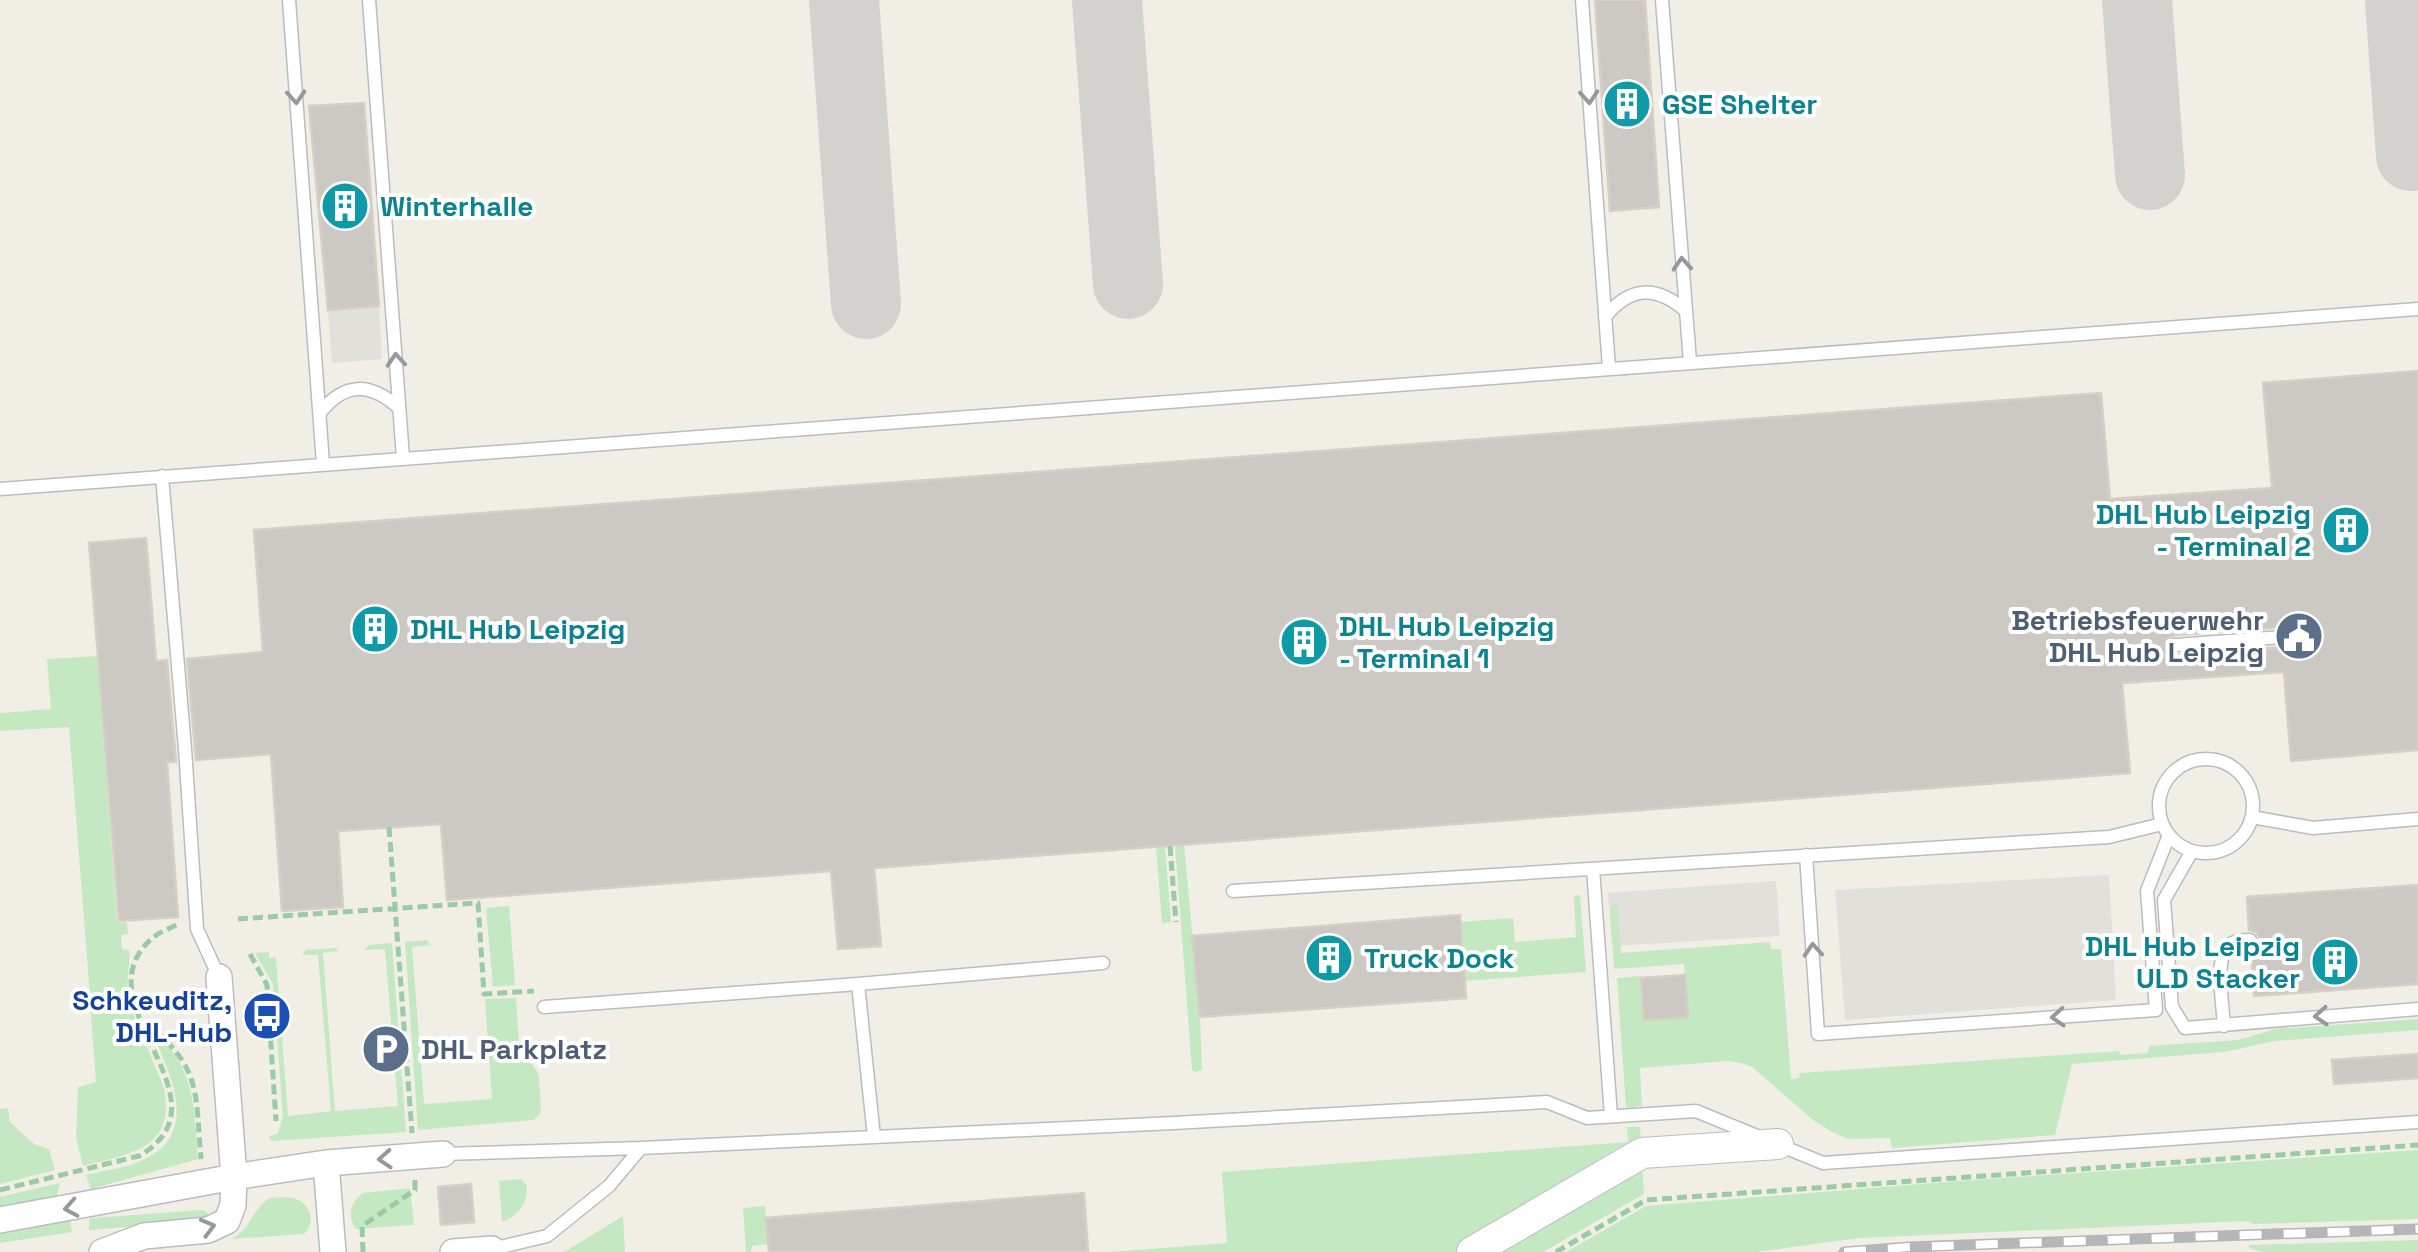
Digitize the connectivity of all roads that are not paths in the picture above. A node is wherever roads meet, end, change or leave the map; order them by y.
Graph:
1 (289, 0) edge
2 (369, 0) edge
3 (1582, 0) edge
4 (1662, 0) edge
5 (2418, 309) edge
6 (1686, 311) junction
7 (1605, 317) junction
8 (1690, 362) junction
9 (1609, 368) junction
10 (399, 408) junction
11 (320, 414) junction
12 (403, 458) junction
13 (323, 464) junction
14 (162, 476) junction
15 (0, 488) edge
16 (2282, 637) dead end
17 (2176, 645) dead end
18 (2252, 817) junction
19 (2418, 819) edge
20 (2166, 829) junction
21 (2192, 850) junction
22 (1806, 856) junction
23 (1593, 868) junction
24 (1233, 891) dead end
25 (2250, 940) dead end
26 (1103, 963) dead end
27 (219, 977) joint
28 (858, 984) junction
29 (544, 1006) road end
30 (2418, 1009) edge
31 (2224, 1026) junction
32 (1611, 1116) junction
33 (2418, 1122) edge
34 (874, 1137) junction
35 (1778, 1144) junction
36 (642, 1148) junction
37 (443, 1154) joint
38 (326, 1163) junction
39 (234, 1177) junction
40 (0, 1220) edge
41 (492, 1249) joint
42 (102, 1252) edge
43 (332, 1252) edge
44 (452, 1252) edge
45 (1472, 1252) edge

1 -> 11 lane
10 -> 2 lane
3 -> 7 lane
6 -> 4 lane
5 - 8 lane
6 - 7 lane
6 - 8 lane
7 - 9 lane
8 - 9 lane
9 - 12 lane
10 - 11 lane
10 - 12 lane
11 - 13 lane
12 - 13 lane
13 - 14 lane
14 - 15 lane
14 - 27 lane
16 - 17 lane
18 - 19 lane
18 - 20 lane
18 - 21 lane
20 - 21 lane
20 - 22 lane
20 -> 22 lane
21 - 31 lane
22 - 23 lane
23 - 24 lane
23 - 32 lane
25 - 31 lane
26 - 28 lane
27 - 39 street
28 - 29 lane
28 - 34 lane
30 -> 31 lane
32 - 34 lane
32 - 35 lane
33 - 35 lane
34 - 36 lane
35 - 45 street
36 - 37 lane
36 - 41 lane
37 -> 38 street
38 - 39 street
38 - 43 street
39 -> 40 street
42 -> 39 street
41 - 44 street

